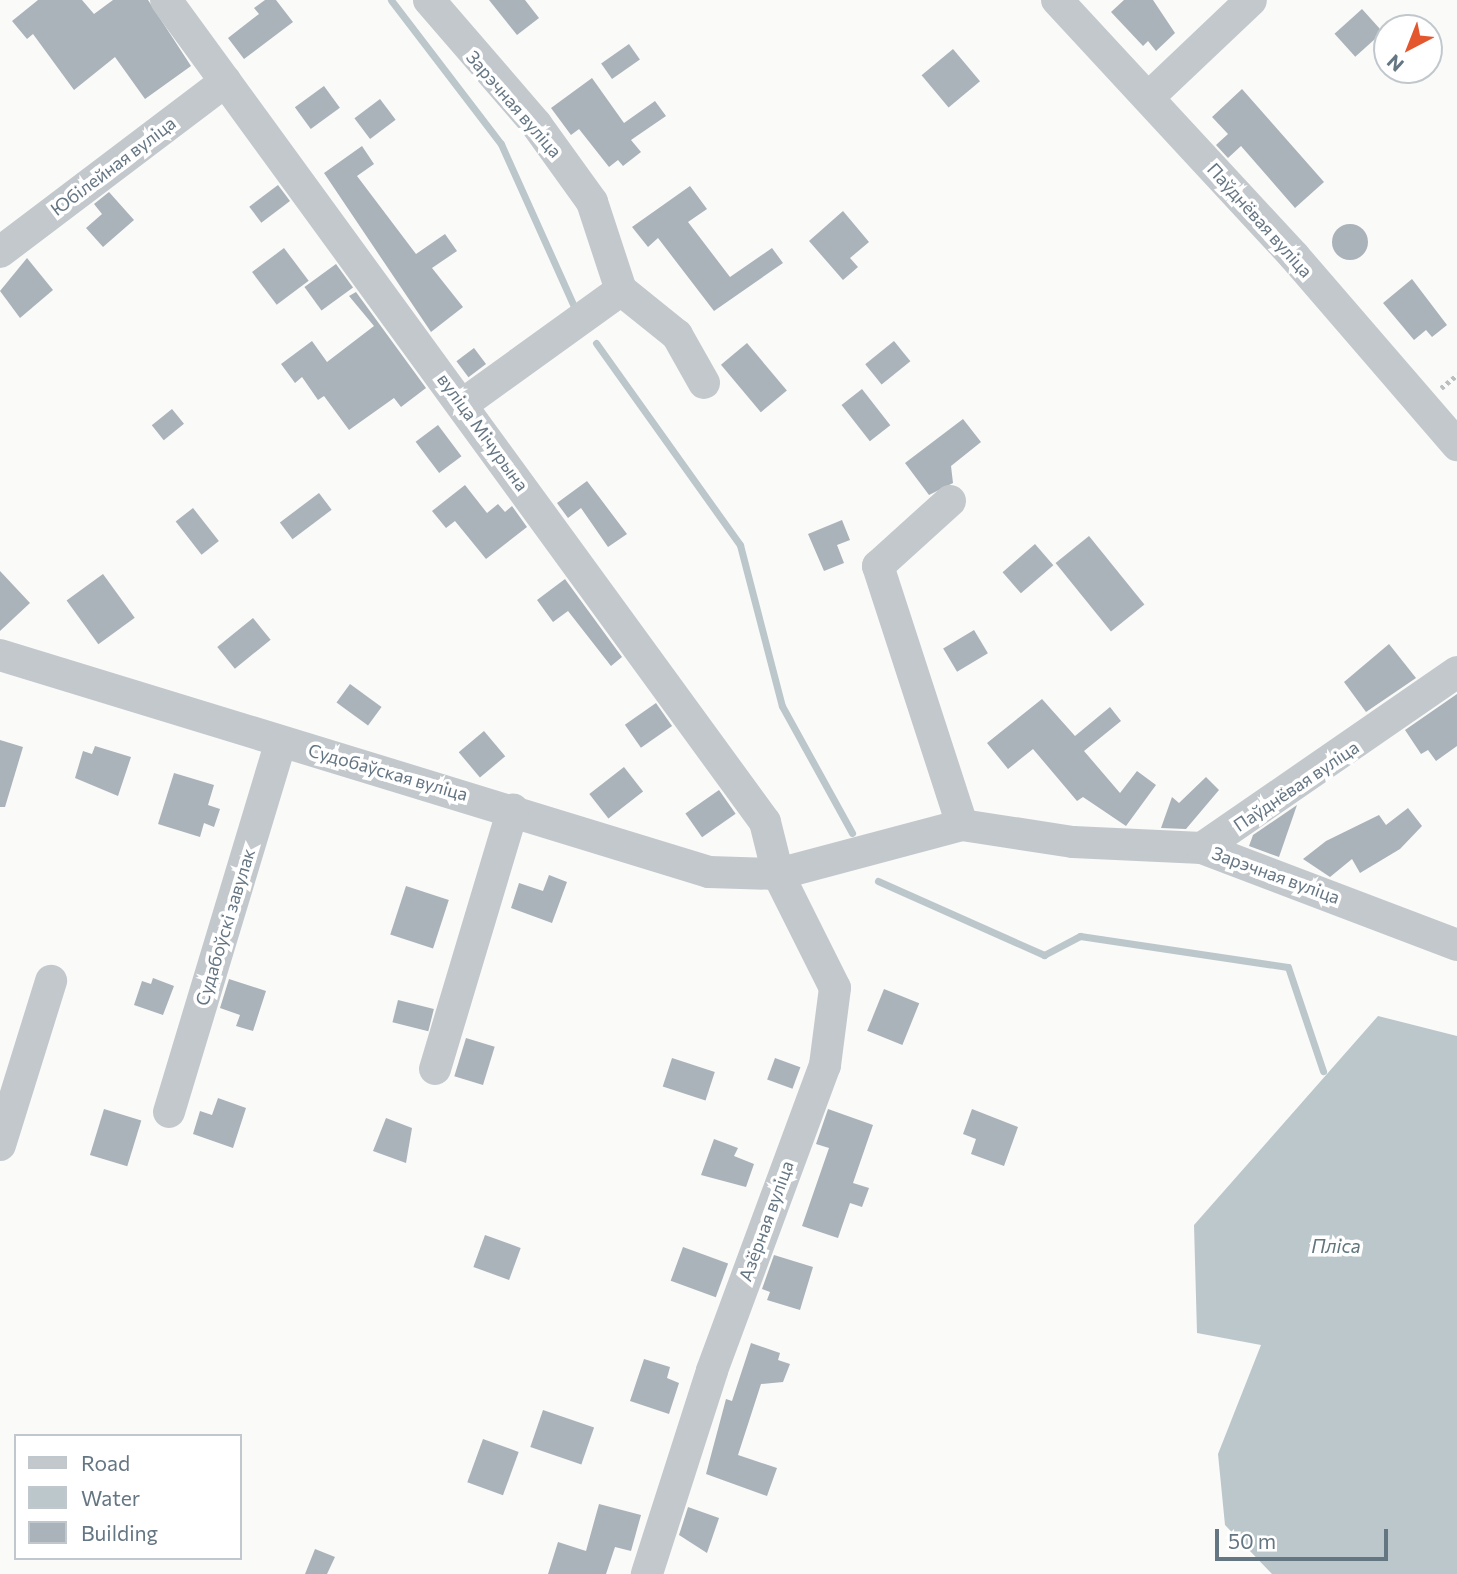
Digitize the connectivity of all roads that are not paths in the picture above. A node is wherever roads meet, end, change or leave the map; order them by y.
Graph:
1 (166, 0) edge
2 (429, 0) edge
3 (1057, 0) edge
4 (1251, 0) edge
5 (226, 81) junction
6 (1150, 96) junction
7 (0, 252) edge
8 (621, 290) junction
9 (705, 383) dead end
10 (463, 404) junction
11 (1457, 445) edge
12 (950, 501) dead end
13 (0, 655) edge
14 (1457, 672) edge
15 (281, 742) junction
16 (513, 808) junction
17 (962, 825) junction
18 (1202, 848) junction
19 (778, 874) junction
20 (1457, 945) edge
21 (51, 981) dead end
22 (435, 1069) dead end
23 (169, 1112) dead end
24 (0, 1144) edge
25 (647, 1574) edge

1 - 5 street, вуліца Мічурына
2 - 8 street, Зарэчная вуліца
3 - 6 street, Паўднёвая вуліца
4 - 6 street
5 - 7 street, Юбілейная вуліца
5 - 10 street, вуліца Мічурына
6 - 11 street, Паўднёвая вуліца
8 - 9 street
8 - 10 street
10 - 19 street, вуліца Мічурына
12 - 17 street
13 - 15 street, Судобаўская вуліца
14 - 18 street, Паўднёвая вуліца
15 - 16 street, Судобаўская вуліца
15 - 23 street, Судабоўскі завулак
16 - 19 street, Судобаўская вуліца
16 - 22 street
17 - 18 street, Зарэчная вуліца
17 - 19 street, Зарэчная вуліца
18 - 20 street, Зарэчная вуліца
19 - 25 street, Азёрная вуліца
21 - 24 street

